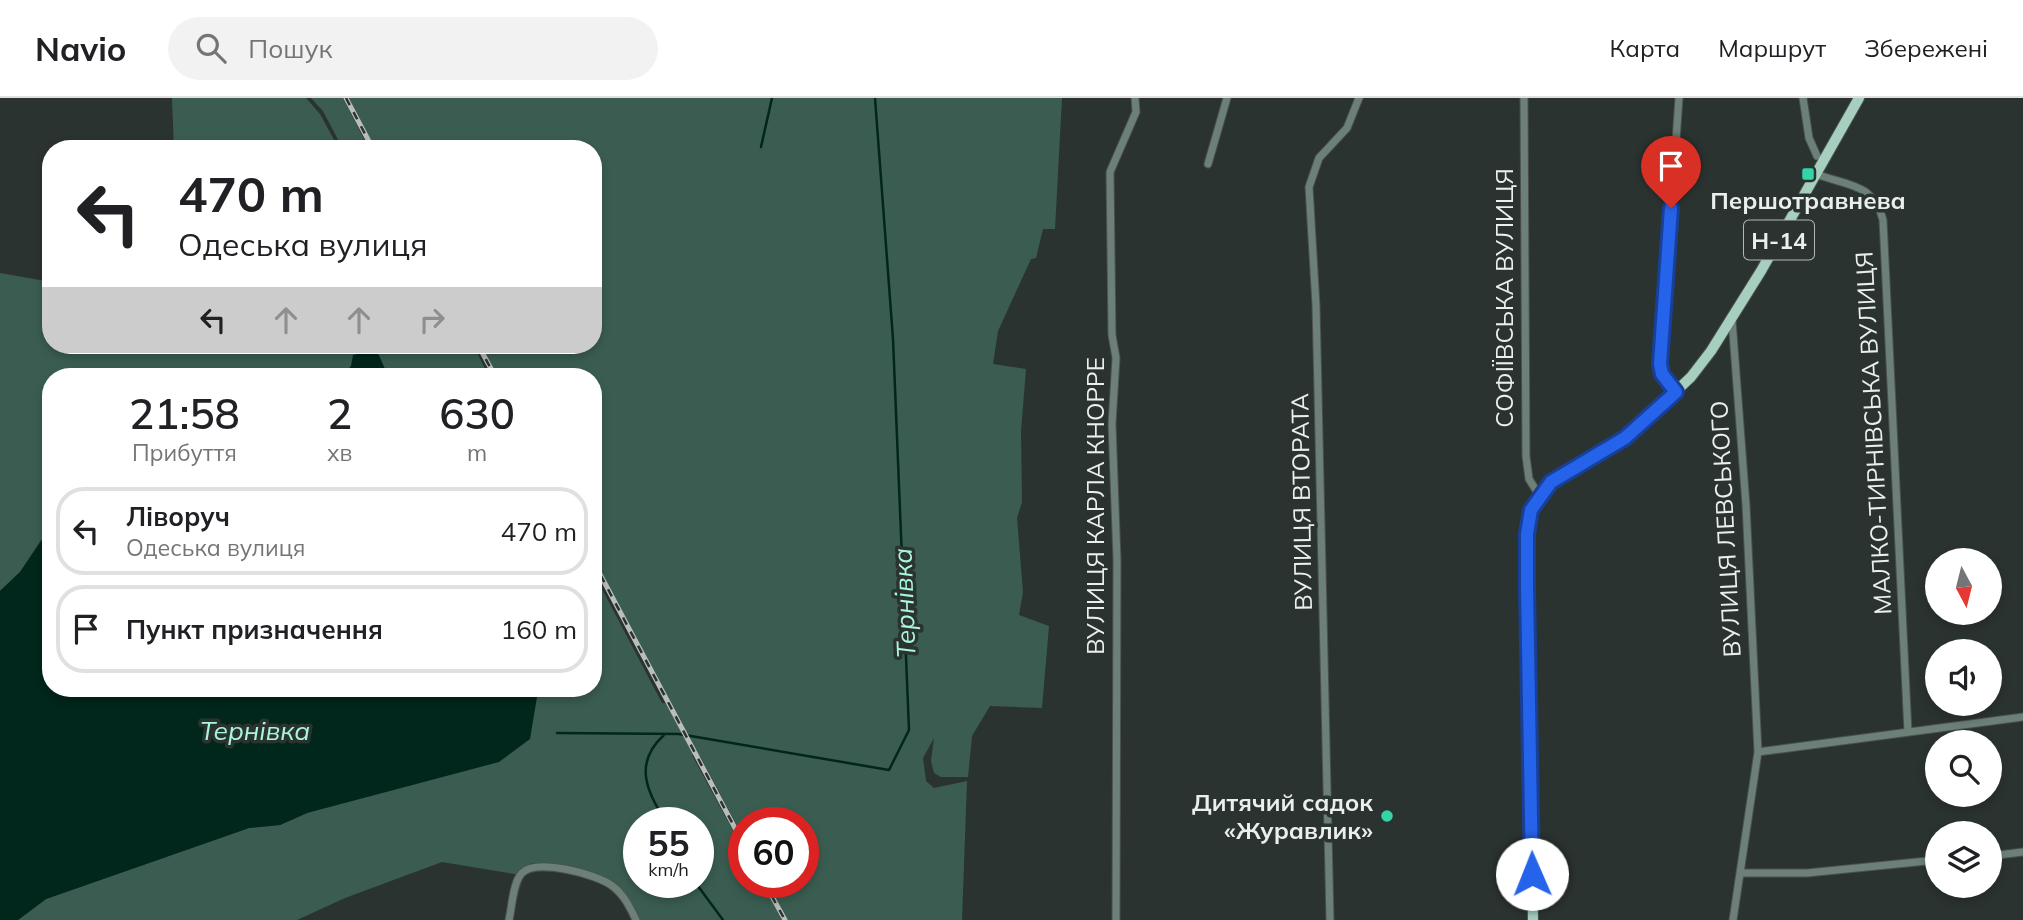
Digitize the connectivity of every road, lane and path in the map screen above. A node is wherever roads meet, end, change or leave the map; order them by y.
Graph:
1 (1135, 98) edge
2 (1227, 98) edge
3 (1359, 98) edge
4 (1524, 98) edge
5 (1679, 98) edge
6 (1803, 98) edge
7 (1859, 98) edge
8 (1820, 158) junction
9 (1208, 164) dead end
10 (1816, 174) junction
11 (1732, 320) junction
12 (1676, 392) junction
13 (1539, 495) junction
14 (2023, 717) edge
15 (1908, 732) junction
16 (1758, 751) junction
17 (2023, 852) edge
18 (2002, 855) edge
19 (1925, 861) edge
20 (1740, 873) junction
21 (509, 920) edge
22 (636, 920) edge
23 (1116, 920) edge
24 (1330, 920) edge
25 (1533, 920) edge
26 (1733, 920) edge

1 - 23 street, ВУЛИЦЯ КАРЛА КНОРРЕ
2 - 9 street
3 - 24 street, ВУЛИЦЯ ВТОРАТА
4 - 13 street, СОФІЇВСЬКА ВУЛИЦЯ
5 - 12 street
6 - 8 street
7 - 8 main road, Н-14
8 - 10 main road, Н-14
10 - 11 main road, Н-14
10 - 15 street, МАЛКО-ТИРНІВСЬКА ВУЛИЦЯ
11 - 12 main road, Н-14
11 - 16 street, ВУЛИЦЯ ЛЕВСЬКОГО
12 - 13 main road, Н-14
13 - 25 main road
14 - 15 street
15 - 16 street
16 - 20 street, ВУЛИЦЯ ЛЕВСЬКОГО
17 - 18 street
19 - 20 street
20 - 26 street, ВУЛИЦЯ ЛЕВСЬКОГО
21 - 22 street

